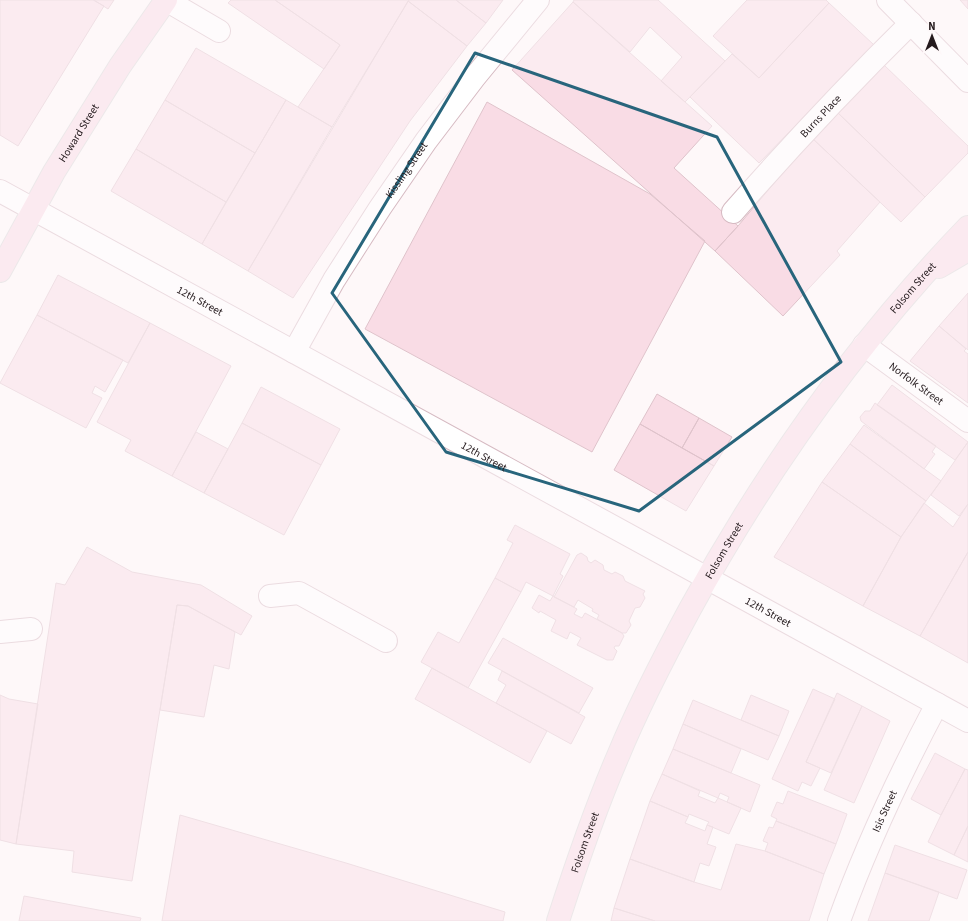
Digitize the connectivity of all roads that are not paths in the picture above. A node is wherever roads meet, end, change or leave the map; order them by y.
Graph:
1 (166, 0) edge
2 (888, 0) edge
3 (532, 2) edge
4 (911, 23) junction
5 (219, 31) dead end
6 (968, 81) edge
7 (0, 191) edge
8 (33, 209) junction
9 (733, 212) dead end
10 (968, 227) edge
11 (968, 250) edge
12 (0, 271) edge
13 (922, 276) junction
14 (864, 345) junction
15 (294, 352) junction
16 (968, 422) edge
17 (707, 578) junction
18 (270, 596) dead end
19 (31, 629) dead end
20 (0, 632) edge
21 (386, 641) dead end
22 (937, 704) junction
23 (968, 721) edge
24 (558, 921) edge
25 (839, 921) edge

1 - 5 street
1 - 8 main road, Howard Street
2 - 4 street
3 - 15 street, Kissling Street
4 - 6 street
4 - 9 street, Burns Place
7 - 8 street, 12th Street
8 - 12 main road, Howard Street
8 - 15 street, 12th Street
10 - 13 main road, Folsom Street
11 - 13 main road
13 - 14 main road, Folsom Street
14 - 16 street, Norfolk Street
14 - 17 main road, Folsom Street
15 - 17 street, 12th Street
17 - 22 street, 12th Street
17 - 24 main road, Folsom Street
18 - 21 street
19 - 20 street
22 - 23 street, 12th Street
22 - 25 street, Isis Street

